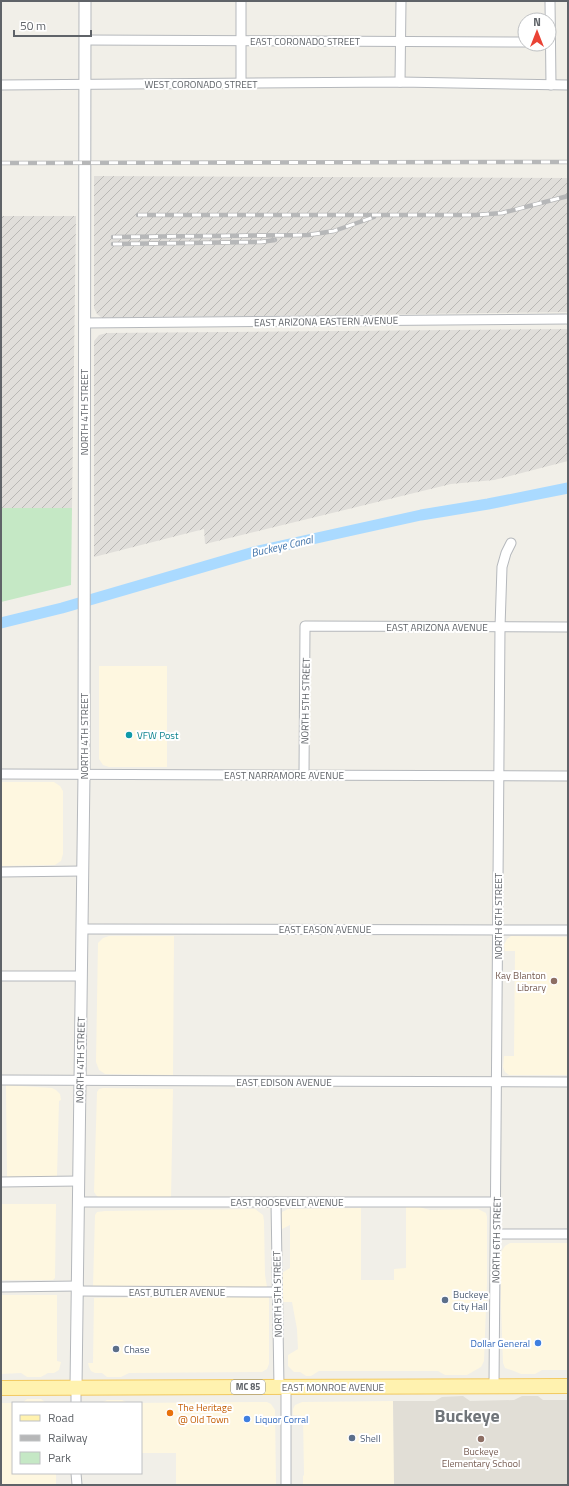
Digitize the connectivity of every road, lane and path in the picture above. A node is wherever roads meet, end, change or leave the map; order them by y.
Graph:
1 (86, 1) edge
2 (241, 1) edge
3 (400, 1) edge
4 (550, 1) edge
5 (550, 12) edge
6 (85, 40) junction
7 (401, 40) junction
8 (241, 42) junction
9 (517, 42) edge
10 (550, 52) edge
11 (400, 82) junction
12 (86, 84) junction
13 (241, 84) junction
14 (1, 85) edge
15 (551, 85) junction
16 (568, 85) edge
17 (568, 319) edge
18 (84, 323) junction
19 (511, 543) dead end
20 (305, 626) joint
21 (500, 627) junction
22 (568, 627) edge
23 (1, 774) edge
24 (84, 774) junction
25 (304, 775) junction
26 (499, 776) junction
27 (568, 776) edge
28 (83, 871) junction
29 (1, 872) edge
30 (82, 929) junction
31 (498, 930) junction
32 (568, 930) edge
33 (1, 976) edge
34 (81, 976) junction
35 (1, 1080) edge
36 (80, 1082) junction
37 (498, 1082) junction
38 (568, 1082) edge
39 (79, 1181) junction
40 (1, 1182) edge
41 (79, 1202) junction
42 (276, 1202) junction
43 (496, 1202) junction
44 (496, 1234) junction
45 (568, 1234) edge
46 (1, 1287) edge
47 (78, 1288) junction
48 (277, 1292) junction
49 (494, 1386) junction
50 (568, 1386) edge
51 (76, 1387) junction
52 (282, 1387) junction
53 (1, 1388) edge
54 (76, 1402) edge
55 (76, 1474) edge
56 (76, 1485) edge
57 (286, 1485) edge

1 - 6 street, NORTH 4TH STREET
2 - 8 street
3 - 7 street
4 - 5 street
6 - 8 street, EAST CORONADO STREET
6 - 12 street, NORTH 4TH STREET
7 - 8 street, EAST CORONADO STREET
7 - 9 street, EAST CORONADO STREET
7 - 11 street
8 - 13 street
10 - 15 street
11 - 13 street, WEST CORONADO STREET
11 - 15 street
12 - 13 street, WEST CORONADO STREET
12 - 14 street, WEST CORONADO STREET
12 - 18 street, NORTH 4TH STREET
15 - 16 street
17 - 18 street, EAST ARIZONA EASTERN AVENUE
18 - 24 street, NORTH 4TH STREET
19 - 21 street, NORTH 6TH STREET
20 - 21 street, EAST ARIZONA AVENUE
20 - 25 street, NORTH 5TH STREET
21 - 22 street, EAST ARIZONA AVENUE
21 - 26 street, NORTH 6TH STREET
23 - 24 street, EAST NARRAMORE AVENUE
24 - 25 street, EAST NARRAMORE AVENUE
24 - 28 street, NORTH 4TH STREET
25 - 26 street, EAST NARRAMORE AVENUE
26 - 27 street, EAST NARRAMORE AVENUE
26 - 31 street, NORTH 6TH STREET
28 - 29 street
28 - 30 street, NORTH 4TH STREET
30 - 31 street, EAST EASON AVENUE
30 - 34 street, NORTH 4TH STREET
31 - 32 street, EAST EASON AVENUE
31 - 37 street, NORTH 6TH STREET
33 - 34 street
34 - 36 street, NORTH 4TH STREET
35 - 36 street, EAST EDISON AVENUE
36 - 37 street, EAST EDISON AVENUE
36 - 39 street, NORTH 4TH STREET
37 - 38 street, EAST EDISON AVENUE
37 - 43 street, NORTH 6TH STREET
39 - 40 street
39 - 41 street, NORTH 4TH STREET
41 - 42 street, EAST ROOSEVELT AVENUE
41 - 47 street, NORTH 4TH STREET
42 - 43 street, EAST ROOSEVELT AVENUE
42 - 48 street, NORTH 5TH STREET
43 - 44 street, NORTH 6TH STREET
44 - 45 street
44 - 49 street, NORTH 6TH STREET
46 - 47 street, EAST BUTLER AVENUE
47 - 48 street, EAST BUTLER AVENUE
47 - 51 street, NORTH 4TH STREET
48 - 52 street, NORTH 5TH STREET
49 - 50 main road, EAST MONROE AVENUE / MC 85
49 - 52 main road, EAST MONROE AVENUE / MC 85
51 - 52 main road, EAST MONROE AVENUE / MC 85
51 - 53 main road, EAST MONROE AVENUE / MC 85
51 - 54 street
52 - 57 street, NORTH 5TH STREET
55 - 56 street

